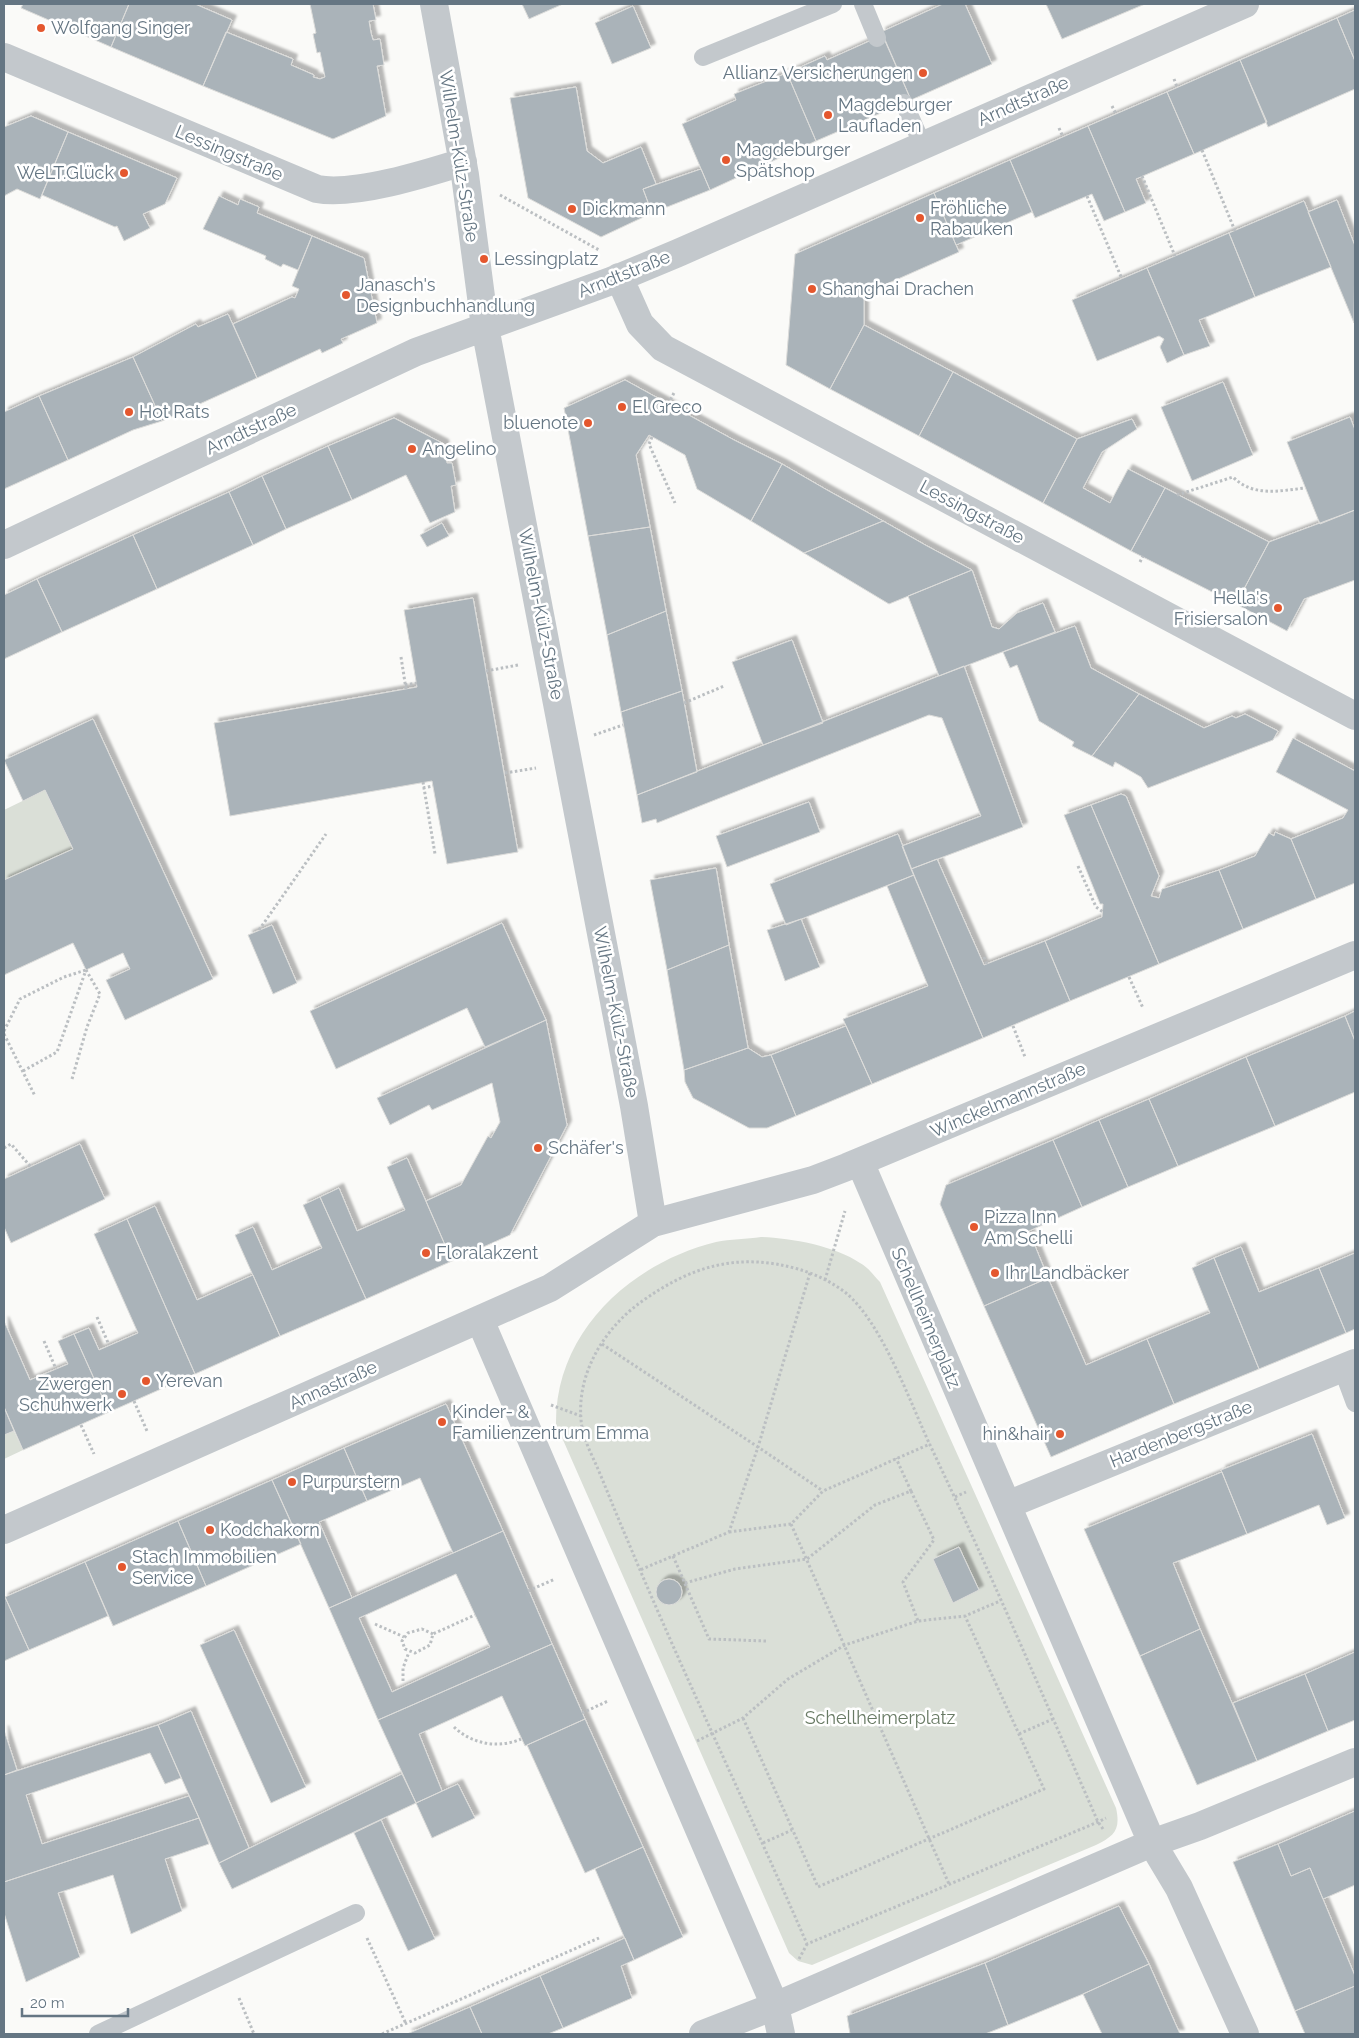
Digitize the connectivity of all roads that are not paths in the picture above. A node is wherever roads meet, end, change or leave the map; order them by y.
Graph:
1 (434, 4) edge
2 (833, 4) edge
3 (863, 4) edge
4 (1246, 4) edge
5 (877, 38) dead end
6 (4, 57) edge
7 (703, 57) dead end
8 (904, 102) dead end
9 (922, 146) junction
10 (464, 169) junction
11 (627, 274) junction
12 (485, 327) junction
13 (4, 545) edge
14 (1355, 716) edge
15 (1355, 955) edge
16 (860, 1162) junction
17 (653, 1223) junction
18 (480, 1320) junction
19 (1349, 1365) edge
20 (1355, 1403) edge
21 (1007, 1505) junction
22 (4, 1530) edge
23 (1355, 1762) edge
24 (1152, 1843) junction
25 (356, 1913) road end
26 (775, 2006) junction
27 (98, 2034) edge
28 (702, 2034) edge
29 (781, 2034) edge
30 (1245, 2034) edge

1 - 10 street, Wilhelm-Külz-Straße
2 - 7 lane
3 - 5 lane
4 - 9 street, Arndtstraße
6 - 10 street, Lessingstraße
8 - 9 lane
9 - 11 street, Arndtstraße
10 - 12 street, Wilhelm-Külz-Straße
11 - 12 street, Arndtstraße
11 - 14 street, Lessingstraße
12 - 13 street, Arndtstraße
12 - 17 street, Wilhelm-Külz-Straße
15 - 16 street, Winckelmannstraße
16 - 17 street, Winckelmannstraße
16 - 21 street, Schellheimerplatz
17 - 18 street, Annastraße
18 - 22 street, Annastraße
18 - 26 street
19 - 20 lane
19 - 21 street, Hardenbergstraße
21 - 24 street, Schellheimerplatz
23 - 24 street
24 - 26 street
24 - 30 street, Schellheimerplatz
25 - 27 lane
26 - 28 street
26 - 29 street

